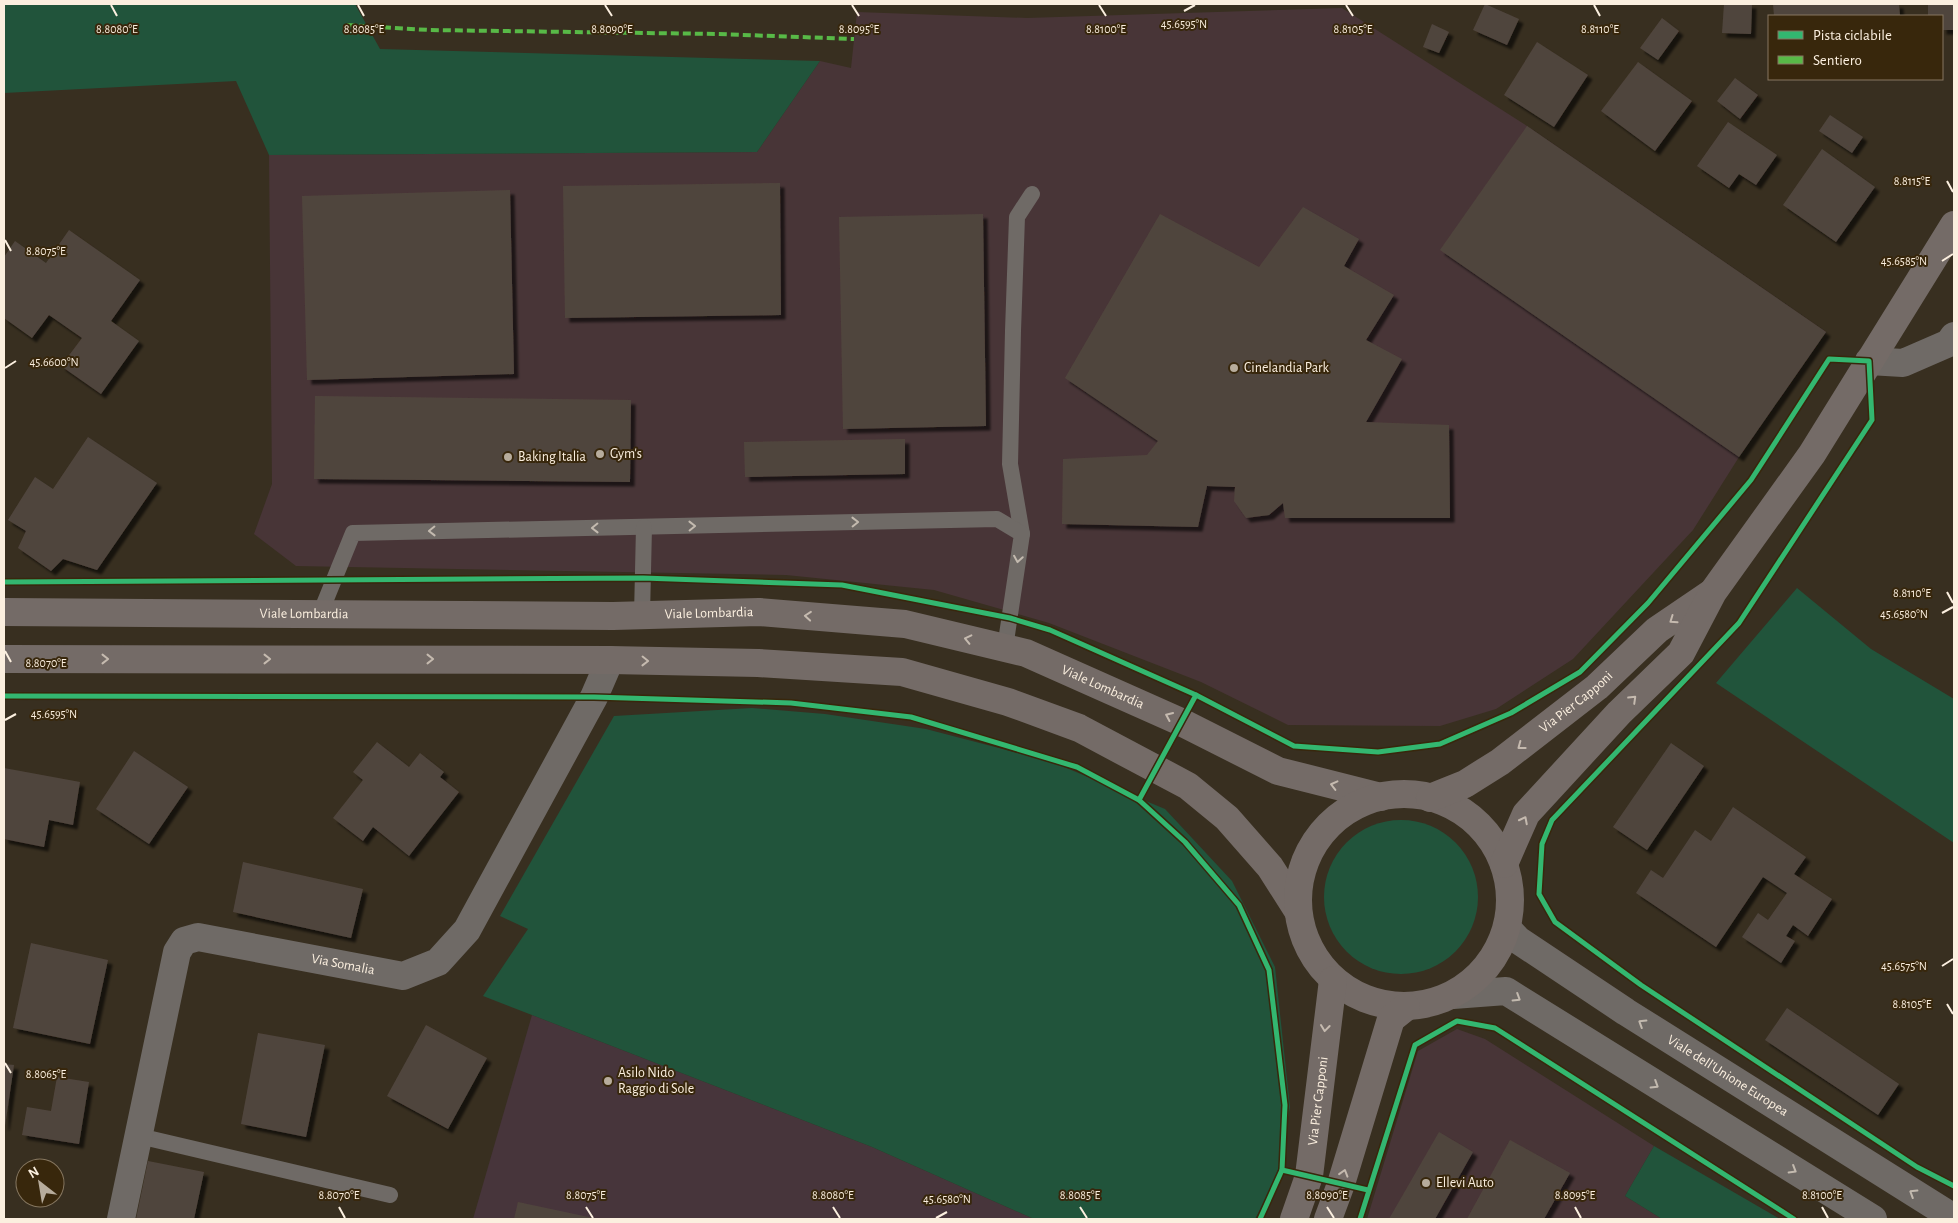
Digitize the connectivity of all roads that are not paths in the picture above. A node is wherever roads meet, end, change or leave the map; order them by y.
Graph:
1 (1032, 194) dead end
2 (1954, 225) edge
3 (1954, 336) edge
4 (1869, 361) junction
5 (644, 527) junction
6 (1022, 534) junction
7 (1713, 592) junction
8 (4, 612) edge
9 (320, 614) junction
10 (642, 615) junction
11 (1005, 648) junction
12 (4, 659) edge
13 (610, 660) junction
14 (1381, 797) junction
15 (1430, 798) junction
16 (1504, 864) junction
17 (1298, 911) junction
18 (1507, 928) junction
19 (1333, 980) junction
20 (1453, 995) junction
21 (1406, 1007) junction
22 (138, 1136) junction
23 (390, 1195) dead end
24 (1954, 1218) edge
25 (121, 1219) edge
26 (1294, 1219) edge
27 (1328, 1219) edge
28 (1873, 1219) edge

1 - 6 lane
2 - 4 main road, Via Pier Capponi
3 - 4 street
4 - 7 main road, Via Pier Capponi
5 -> 6 lane
5 -> 9 lane
5 - 10 lane
6 -> 11 lane
7 -> 15 main road, Via Pier Capponi
16 -> 7 main road, Via Pier Capponi
8 - 9 main road, Viale Lombardia
9 - 10 main road, Viale Lombardia
11 -> 10 main road, Viale Lombardia
14 -> 11 main road, Viale Lombardia
12 -> 13 main road
13 -> 17 main road
13 - 22 street, Via Somalia
14 - 15 main road
14 - 17 main road
15 - 16 main road
16 - 18 main road
17 - 19 main road
18 - 20 main road
24 -> 18 street, Viale dell'Unione Europea
19 - 21 main road
19 -> 26 main road, Via Pier Capponi
20 - 21 main road
20 -> 28 street
27 -> 21 main road
22 - 23 lane
22 - 25 street, Via Somalia

